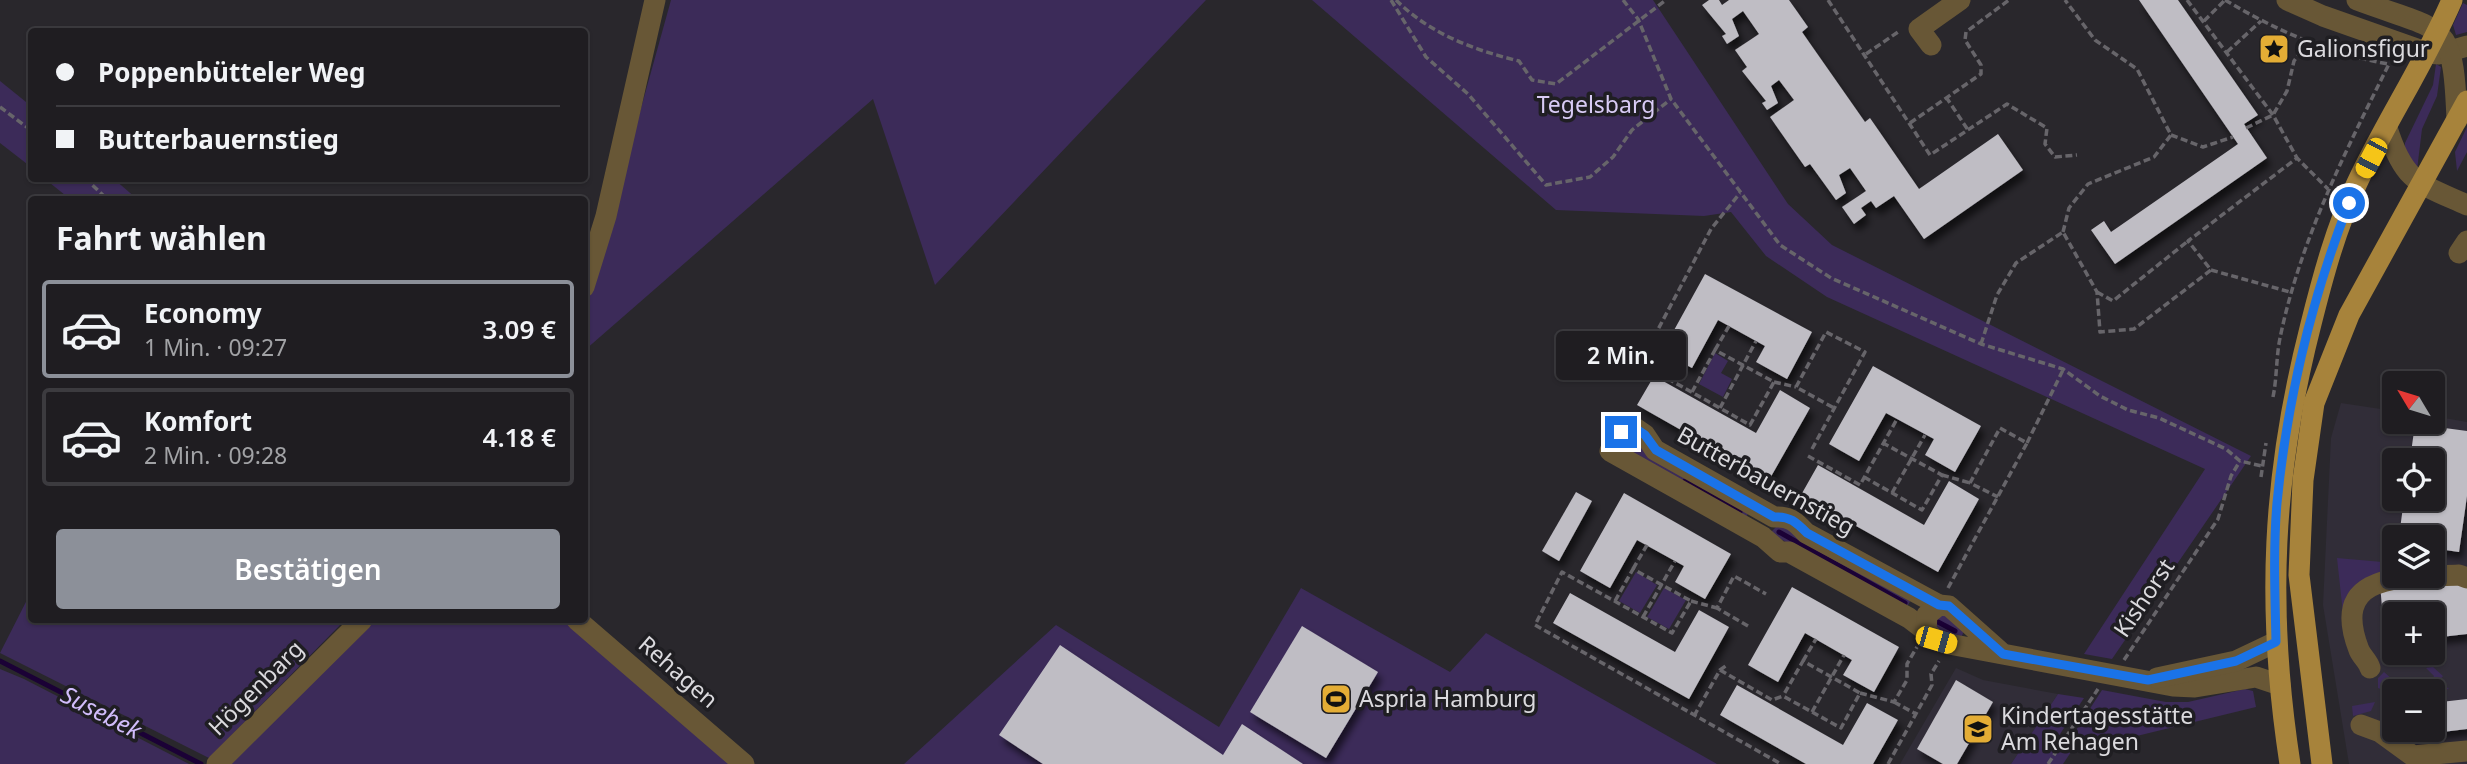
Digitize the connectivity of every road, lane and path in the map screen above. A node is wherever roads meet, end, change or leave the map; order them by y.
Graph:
1 (655, 0) edge
2 (1393, 0) edge
3 (1623, 0) edge
4 (1666, 0) edge
5 (1828, 0) edge
6 (1960, 0) edge
7 (2009, 0) edge
8 (2065, 0) edge
9 (2187, 0) edge
10 (2225, 0) edge
11 (2287, 0) edge
12 (2357, 0) edge
13 (2452, 0) edge
14 (1637, 19) junction
15 (2260, 21) junction
16 (2204, 22) junction
17 (2439, 31) junction
18 (1898, 32) dead end
19 (2401, 42) junction
20 (2307, 43) junction
21 (1931, 45) dead end
22 (2459, 49) edge
23 (2227, 52) junction
24 (2428, 53) junction
25 (1866, 54) junction
26 (1947, 97) junction
27 (1671, 99) junction
28 (0, 107) edge
29 (2462, 110) edge
30 (2273, 115) junction
31 (1910, 123) junction
32 (28, 128) edge
33 (2246, 128) dead end
34 (2387, 128) junction
35 (1968, 130) junction
36 (2171, 135) junction
37 (2233, 137) dead end
38 (2077, 155) dead end
39 (2297, 158) junction
40 (89, 182) edge
41 (2422, 185) junction
42 (2329, 190) dead end
43 (1740, 193) junction
44 (104, 196) edge
45 (2467, 205) edge
46 (2063, 232) junction
47 (2188, 241) junction
48 (2211, 270) junction
49 (588, 274) edge
50 (2097, 292) junction
51 (2291, 292) dead end
52 (1729, 326) dead end
53 (1756, 341) dead end
54 (1981, 344) junction
55 (1715, 350) junction
56 (1644, 356) dead end
57 (1640, 363) dead end
58 (1743, 365) junction
59 (2063, 369) junction
60 (1774, 382) junction
61 (1796, 387) junction
62 (1692, 393) junction
63 (1720, 408) junction
64 (1835, 408) junction
65 (1897, 419) dead end
66 (1925, 435) dead end
67 (1883, 443) junction
68 (2027, 443) junction
69 (1812, 449) dead end
70 (1808, 456) dead end
71 (1912, 458) junction
72 (2240, 461) junction
73 (2262, 466) dead end
74 (1942, 475) junction
75 (1864, 477) junction
76 (1970, 483) junction
77 (1892, 493) junction
78 (1997, 497) junction
79 (1774, 517) junction
80 (1763, 537) junction
81 (1647, 545) dead end
82 (1675, 561) dead end
83 (1633, 569) junction
84 (2467, 578) edge
85 (1661, 584) junction
86 (1766, 594) dead end
87 (1615, 601) junction
88 (1690, 601) junction
89 (1939, 605) junction
90 (1717, 608) junction
91 (1643, 617) junction
92 (359, 623) edge
93 (580, 623) edge
94 (1748, 626) dead end
95 (1926, 631) junction
96 (1816, 639) dead end
97 (2276, 642) junction
98 (1949, 644) junction
99 (2003, 654) junction
100 (1844, 655) dead end
101 (1803, 662) junction
102 (1727, 665) dead end
103 (2370, 668) dead end
104 (1720, 670) junction
105 (2114, 675) junction
106 (1831, 677) junction
107 (2148, 680) junction
108 (2280, 685) junction
109 (1860, 693) junction
110 (1783, 696) junction
111 (1894, 702) junction
112 (1812, 712) junction
113 (1916, 714) junction
114 (1694, 716) junction
115 (2382, 723) edge
116 (2382, 733) edge
117 (2394, 742) edge
118 (2467, 751) edge
119 (2324, 762) edge
120 (218, 763) edge
121 (744, 764) edge
122 (1781, 764) edge
123 (1888, 764) edge
124 (2048, 764) edge
125 (2290, 764) edge

1 - 49 street
2 - 14 path
2 - 27 path
3 - 14 path
4 - 14 path
5 - 25 path
6 - 21 street
7 - 26 path
8 - 36 path
9 - 16 path
10 - 15 path
10 - 16 path
11 - 19 street
12 - 17 street
13 - 17 main road
14 - 27 path
15 - 20 path
15 - 23 path
16 - 23 path
17 - 22 street
17 - 24 main road
18 - 25 path
19 - 20 path
19 - 24 street
20 - 30 path
22 - 24 street
22 - 29 street
23 - 30 path
24 - 34 main road
25 - 31 path
26 - 31 path
26 - 35 path
27 - 43 path
28 - 32 path
29 - 41 main road
30 - 33 path
30 - 39 path
31 - 35 path
34 - 41 street
34 - 97 main road
35 - 38 path
36 - 37 path
36 - 46 path
39 - 42 path
39 - 47 path
40 - 44 path
41 - 45 street
41 - 119 main road
43 - 54 path
43 - 56 path
46 - 50 path
46 - 54 path
47 - 48 path
47 - 50 path
48 - 50 path
48 - 51 path
52 - 55 path
53 - 58 path
54 - 59 path
55 - 58 path
55 - 62 path
57 - 62 path
58 - 60 path
58 - 63 path
59 - 68 path
59 - 72 path
60 - 61 path
60 - 63 path
61 - 64 path
61 - 64 path
62 - 63 path
64 - 69 path
65 - 67 path
66 - 71 path
67 - 71 path
67 - 75 path
68 - 76 path
68 - 78 path
70 - 75 path
71 - 74 path
71 - 77 path
72 - 73 path
72 - 105 path, Kishorst
74 - 76 path
74 - 77 path
75 - 77 path
76 - 78 path
78 - 89 path
79 - 80 street
79 - 80 street, Butterbauernstieg
79 - 89 street, Butterbauernstieg
80 - 95 street, Butterbauernstieg
81 - 83 path
82 - 85 path
83 - 85 path
83 - 87 path
84 - 103 street
85 - 88 path
85 - 91 path
86 - 90 path
87 - 91 path
87 - 114 path
88 - 90 path
88 - 91 path
89 - 95 street
89 - 99 street, Butterbauernstieg
90 - 94 path
92 - 120 street, Högenbarg
93 - 121 street, Rehagen
95 - 98 street, Butterbauernstieg
95 - 111 path
96 - 101 path
97 - 107 street, Butterbauernstieg
97 - 108 main road
98 - 99 street, Butterbauernstieg
98 - 113 path
99 - 105 street, Butterbauernstieg
100 - 106 path
101 - 106 path
101 - 110 path
102 - 104 path
104 - 110 path
104 - 114 path
105 - 107 street, Butterbauernstieg
105 - 124 path, Kishorst
106 - 109 path
106 - 112 path
107 - 108 street, Butterbauernstieg
108 - 125 main road
109 - 111 path
109 - 112 path
110 - 112 path
111 - 113 path
113 - 123 path
114 - 122 path
115 - 116 street
117 - 118 street

